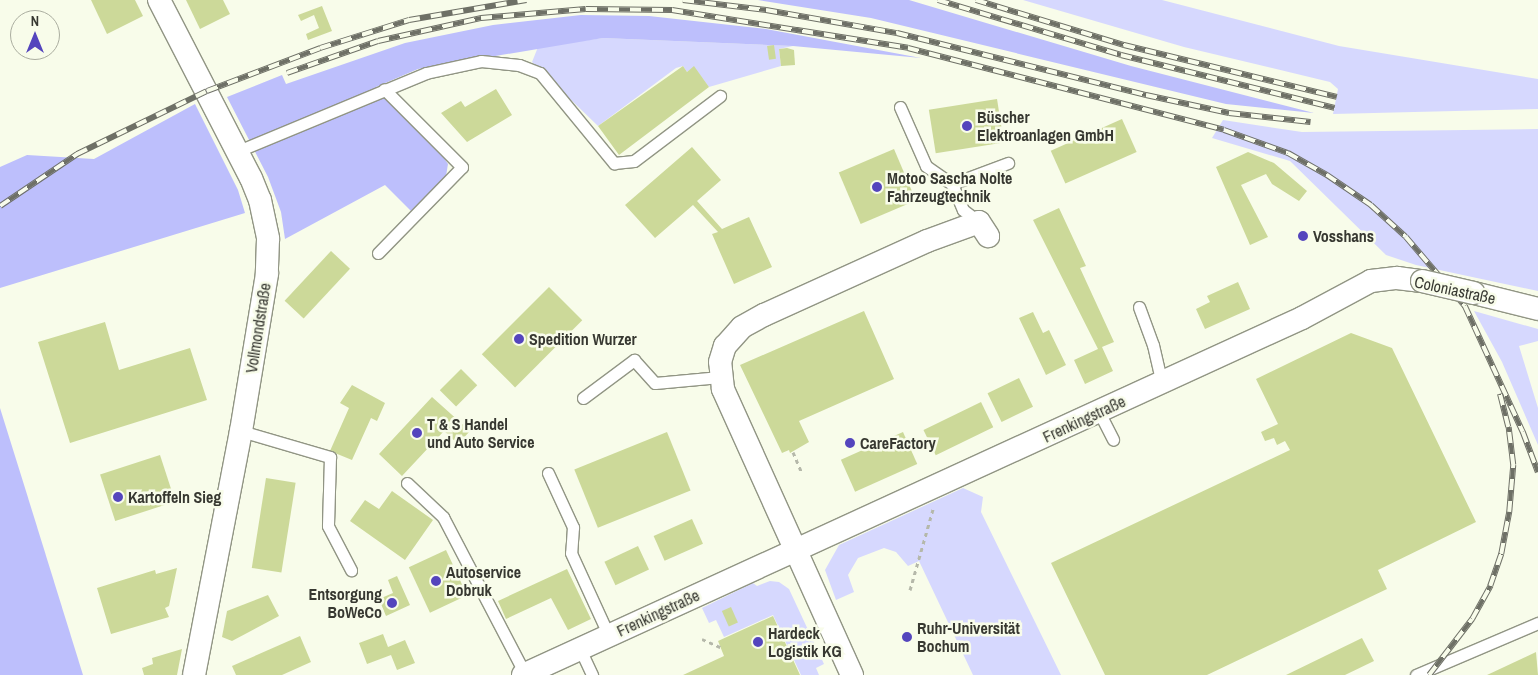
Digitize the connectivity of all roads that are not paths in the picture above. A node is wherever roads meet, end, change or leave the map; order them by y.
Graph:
1 (159, 0) edge
2 (384, 89) junction
3 (720, 96) dead end
4 (900, 108) dead end
5 (238, 151) junction
6 (1008, 162) dead end
7 (952, 184) junction
8 (984, 229) joint
9 (378, 253) dead end
10 (1371, 281) joint
11 (1139, 307) dead end
12 (1538, 309) edge
13 (720, 377) junction
14 (1162, 383) junction
15 (583, 398) dead end
16 (1099, 412) junction
17 (241, 431) junction
18 (1113, 440) dead end
19 (548, 473) dead end
20 (407, 484) dead end
21 (794, 550) junction
22 (351, 570) dead end
23 (1538, 623) edge
24 (609, 636) junction
25 (580, 649) junction
26 (524, 674) edge
27 (194, 675) edge
28 (592, 675) edge
29 (852, 675) edge
30 (1416, 675) edge

1 - 5 street, Vollmondstraße
2 - 3 lane
2 - 5 lane
2 - 9 lane
4 - 7 lane
5 - 17 street, Vollmondstraße
6 - 7 lane
7 - 8 lane
8 - 13 street
10 - 12 street, Coloniastraße, bridge
10 - 14 street, Frenkingstraße
11 - 14 lane
13 - 15 lane
13 - 21 street
14 - 16 street, Frenkingstraße
16 - 18 lane
16 - 21 street, Frenkingstraße
17 - 22 lane
17 - 27 street, Vollmondstraße
19 - 24 lane
20 - 26 lane
21 - 24 street, Frenkingstraße
21 - 29 street
23 - 30 lane
24 - 25 street, Frenkingstraße
25 - 26 street, Frenkingstraße
25 - 28 lane

